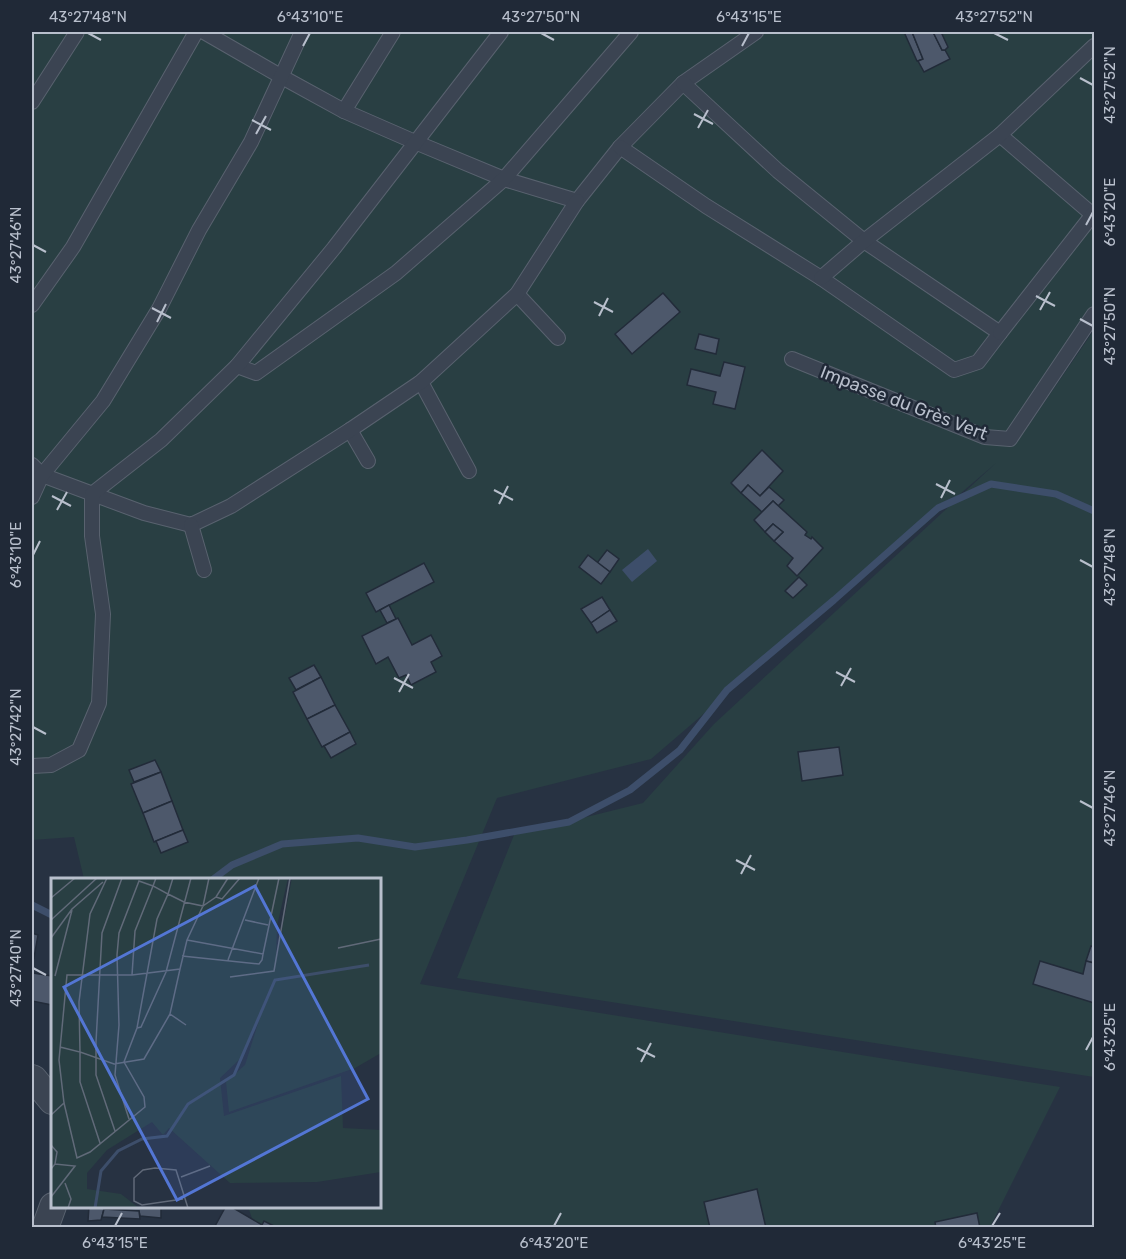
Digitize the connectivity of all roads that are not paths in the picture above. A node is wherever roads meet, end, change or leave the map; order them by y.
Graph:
1 (77, 32) edge
2 (196, 32) edge
3 (204, 32) edge
4 (302, 32) edge
5 (393, 32) edge
6 (501, 32) edge
7 (631, 32) edge
8 (756, 32) edge
9 (1095, 46) edge
10 (282, 78) junction
11 (683, 83) junction
12 (32, 102) edge
13 (344, 111) junction
14 (1000, 135) junction
15 (415, 142) junction
16 (620, 147) junction
17 (504, 179) junction
18 (577, 201) junction
19 (1094, 214) edge
20 (864, 241) junction
21 (820, 278) junction
22 (517, 294) junction
23 (32, 305) edge
24 (1095, 314) edge
25 (1000, 333) junction
26 (558, 338) dead end
27 (792, 359) dead end
28 (237, 366) junction
29 (422, 382) junction
30 (350, 430) junction
31 (368, 461) dead end
32 (32, 465) edge
33 (469, 471) dead end
34 (42, 476) junction
35 (92, 494) junction
36 (32, 498) edge
37 (191, 525) junction
38 (204, 570) dead end
39 (32, 766) edge
40 (32, 1078) edge
41 (51, 1100) edge
42 (52, 1208) edge
43 (45, 1227) edge

1 - 12 lane
2 - 23 lane
3 - 10 lane
4 - 10 lane
5 - 13 lane
6 - 15 lane
7 - 17 lane
8 - 11 lane
9 - 14 lane
10 - 13 lane
10 - 34 lane
11 - 16 lane
11 - 20 lane
13 - 15 lane
14 - 19 lane
14 - 20 lane
15 - 17 lane
15 - 28 lane
16 - 18 lane
16 - 21 lane
17 - 18 lane
17 - 28 lane
18 - 22 lane
19 - 25 lane
20 - 21 lane
20 - 25 lane
21 - 25 lane
22 - 26 lane
22 - 29 lane
24 - 27 lane, Impasse du Grès Vert
28 - 35 lane
29 - 30 lane
29 - 33 lane
30 - 31 lane
30 - 37 lane
32 - 34 lane
34 - 35 lane
34 - 36 lane
35 - 37 lane
35 - 39 lane
37 - 38 lane
40 - 41 street
42 - 43 street

